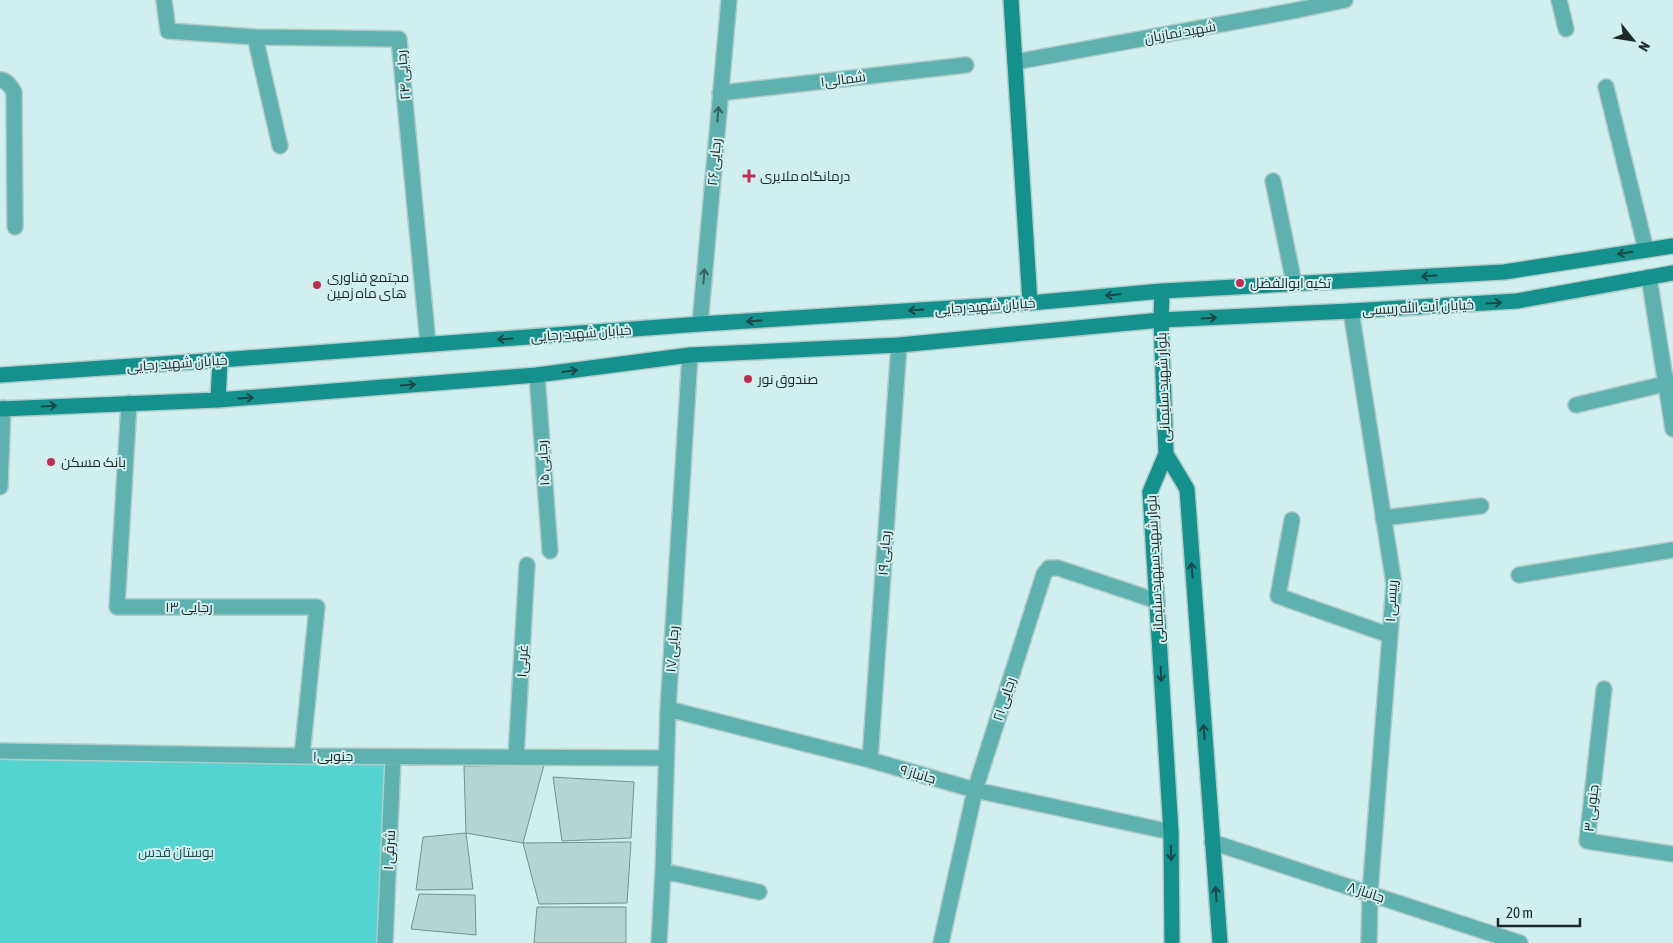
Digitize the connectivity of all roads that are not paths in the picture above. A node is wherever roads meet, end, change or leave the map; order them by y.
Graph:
1 (164, 0) edge
2 (730, 0) edge
3 (1011, 0) edge
4 (1345, 0) edge
5 (1559, 0) edge
6 (1296, 5) edge
7 (1566, 29) dead end
8 (255, 37) junction
9 (1015, 62) junction
10 (966, 65) dead end
11 (0, 80) edge
12 (1606, 87) dead end
13 (720, 94) junction
14 (280, 146) dead end
15 (1273, 181) dead end
16 (15, 227) dead end
17 (1673, 246) edge
18 (1646, 250) junction
19 (1673, 273) edge
20 (1649, 277) junction
21 (1294, 283) junction
22 (1162, 291) junction
23 (1030, 303) junction
24 (1351, 311) junction
25 (1161, 320) junction
26 (700, 324) junction
27 (428, 344) junction
28 (899, 345) junction
29 (690, 355) junction
30 (220, 360) junction
31 (0, 375) edge
32 (537, 375) junction
33 (1669, 383) edge
34 (218, 400) junction
35 (129, 403) junction
36 (1576, 405) dead end
37 (1, 408) edge
38 (1673, 429) edge
39 (1166, 454) junction
40 (0, 487) edge
41 (1481, 506) dead end
42 (1383, 518) junction
43 (1292, 520) dead end
44 (1673, 550) edge
45 (550, 552) dead end
46 (527, 565) dead end
47 (1519, 575) dead end
48 (1156, 601) junction
49 (1389, 635) junction
50 (1604, 689) dead end
51 (668, 709) junction
52 (0, 751) edge
53 (302, 756) junction
54 (393, 757) junction
55 (516, 757) junction
56 (666, 758) junction
57 (870, 760) junction
58 (975, 790) junction
59 (1171, 832) junction
60 (1212, 842) junction
61 (1673, 854) edge
62 (663, 872) junction
63 (759, 892) dead end
64 (1370, 893) junction
65 (385, 943) edge
66 (659, 943) edge
67 (941, 943) edge
68 (1172, 943) edge
69 (1220, 943) edge
70 (1369, 943) edge
71 (1520, 943) edge

1 - 8 street, رجایی ۲۴
2 - 13 street, رجایی ۲۶
3 - 9 main road
4 - 6 street, شهید نمازیان
5 - 7 street
6 - 9 street, شهید نمازیان
8 - 14 street
8 - 27 street, رجایی ۲۴
9 - 23 main road
10 - 13 street, شمالی۱
11 - 16 street
12 - 18 street
26 -> 13 street, رجایی ۲۶
15 - 21 street
17 - 18 main road
18 -> 21 main road
19 - 20 main road, خیابان آیت الله رییسی
24 -> 20 main road, خیابان آیت الله رییسی
20 - 33 street
21 - 22 main road
22 -> 23 main road, خیابان شهید رجایی
22 - 25 main road, بلوار شهید سلیمانی
23 -> 26 main road, خیابان شهید رجایی
25 -> 24 main road, خیابان آیت الله رییسی
24 - 42 street, رییسی ۱
25 - 28 main road
25 - 39 main road, بلوار شهید سلیمانی
26 -> 27 main road, خیابان شهید رجایی
27 - 30 main road, خیابان شهید رجایی
28 - 29 main road
28 - 57 street, رجایی ۱۹
32 -> 29 main road
29 - 51 street, رجایی ۱۷
30 - 31 main road, خیابان شهید رجایی
30 - 34 main road
34 -> 32 main road
32 - 45 street, رجایی ۱۵
33 - 36 street
33 - 38 street
34 - 35 main road
37 -> 35 main road
35 - 53 street, رجایی ۱۳
37 - 40 street
39 - 48 main road, بلوار شهید سپهبد سلیمانی
60 -> 39 main road
41 - 42 street
42 - 49 street, رییسی ۱
43 - 49 street
44 - 47 street
46 - 55 street, غربی۱
48 - 58 street, رجایی ۲۱
48 -> 59 main road, بلوار شهید سپهبد سلیمانی
49 - 64 street, رییسی ۱
50 - 61 street, جنوبی ۳
51 - 56 street, رجایی ۱۷
51 - 57 street, جانباز ۹
52 - 53 street, جنوبی۱
53 - 54 street, جنوبی۱
54 - 55 street, جنوبی۱
54 - 65 street, شرقی ۱
55 - 56 street, جنوبی۱
56 - 62 street, رجایی ۱۷
57 - 58 street, جانباز ۹
58 - 59 street, جانباز ۹
58 - 67 street, رجایی ۲۱
59 -> 68 main road, بلوار شهید سپهبد سلیمانی
60 - 64 street, جانباز ۸
69 -> 60 main road
62 - 63 street
62 - 66 street, رجایی ۱۷
64 - 70 street, رییسی ۱
64 - 71 street, جانباز ۸

